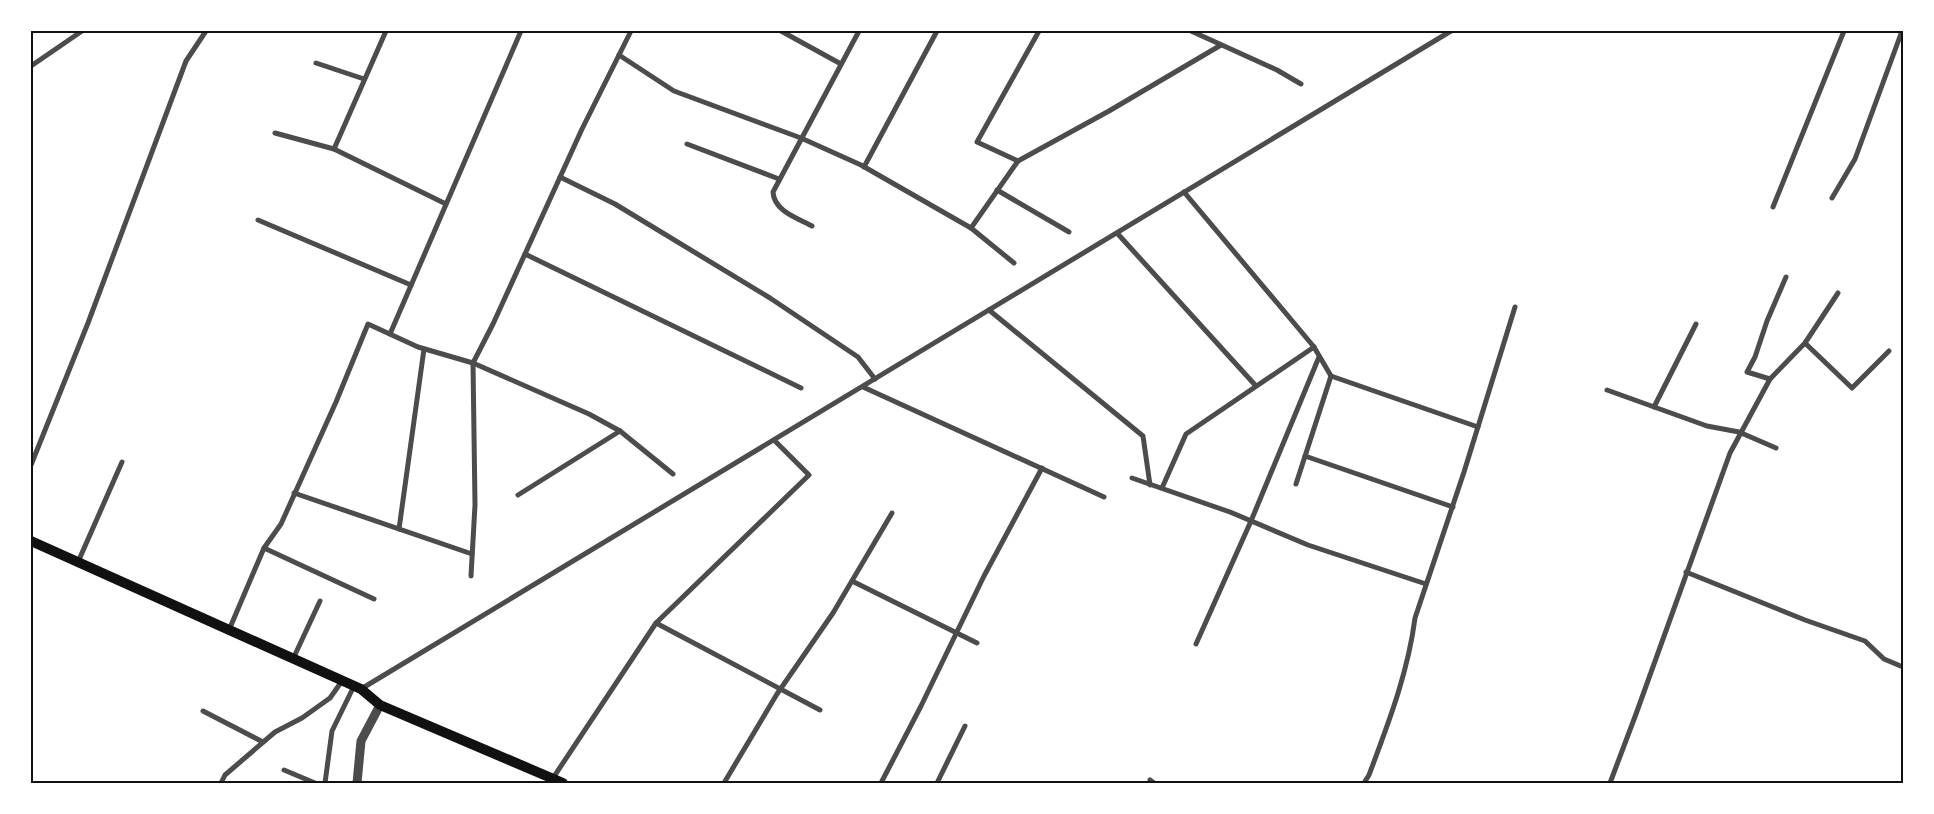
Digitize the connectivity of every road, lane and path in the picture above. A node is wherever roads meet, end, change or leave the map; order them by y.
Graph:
1 (82, 31) edge
2 (206, 31) edge
3 (386, 31) edge
4 (520, 31) edge
5 (631, 31) edge
6 (781, 31) edge
7 (859, 31) edge
8 (937, 31) edge
9 (1039, 31) edge
10 (1190, 31) edge
11 (1451, 31) edge
12 (1844, 31) edge
13 (1902, 31) edge
14 (1221, 45) junction
15 (619, 55) junction
16 (316, 63) dead end
17 (841, 64) junction
18 (31, 66) edge
19 (364, 79) junction
20 (1301, 84) dead end
21 (275, 133) dead end
22 (801, 138) junction
23 (687, 144) dead end
24 (334, 149) junction
25 (1018, 161) junction
26 (864, 167) junction
27 (560, 177) junction
28 (779, 179) junction
29 (997, 190) junction
30 (1184, 192) junction
31 (1832, 198) dead end
32 (446, 204) junction
33 (1773, 207) dead end
34 (258, 220) dead end
35 (812, 226) dead end
36 (971, 228) junction
37 (1069, 232) dead end
38 (1117, 233) junction
39 (525, 254) junction
40 (1014, 263) dead end
41 (1786, 277) dead end
42 (411, 286) junction
43 (1838, 293) dead end
44 (1515, 307) dead end
45 (989, 310) junction
46 (1696, 324) dead end
47 (390, 334) junction
48 (1805, 343) junction
49 (1314, 347) junction
50 (424, 349) junction
51 (1890, 351) dead end
52 (1320, 357) junction
53 (473, 363) junction
54 (1331, 376) junction
55 (875, 379) junction
56 (1770, 379) junction
57 (1256, 386) junction
58 (863, 387) junction
59 (801, 388) dead end
60 (1607, 390) dead end
61 (1654, 407) junction
62 (1478, 427) junction
63 (620, 431) junction
64 (1739, 432) junction
65 (774, 440) junction
66 (1776, 448) dead end
67 (34, 452) edge
68 (1305, 456) junction
69 (122, 462) dead end
70 (31, 465) edge
71 (1042, 468) junction
72 (673, 474) dead end
73 (1132, 478) dead end
74 (1150, 484) junction
75 (1296, 484) dead end
76 (1162, 488) junction
77 (294, 493) junction
78 (518, 495) dead end
79 (1104, 496) dead end
80 (1453, 507) junction
81 (892, 513) dead end
82 (1251, 521) junction
83 (399, 529) junction
84 (31, 541) edge
85 (264, 548) junction
86 (472, 554) junction
87 (77, 562) junction
88 (1686, 572) junction
89 (471, 576) dead end
90 (852, 581) junction
91 (1426, 584) junction
92 (374, 599) dead end
93 (320, 602) dead end
94 (656, 623) junction
95 (229, 630) junction
96 (956, 633) junction
97 (977, 642) dead end
98 (1196, 644) dead end
99 (293, 659) junction
100 (1903, 667) edge
101 (342, 681) junction
102 (357, 688) junction
103 (781, 689) junction
104 (380, 705) junction
105 (820, 710) dead end
106 (203, 711) dead end
107 (965, 726) dead end
108 (263, 742) junction
109 (284, 770) dead end
110 (553, 778) junction
111 (221, 783) edge
112 (315, 783) edge
113 (325, 783) edge
114 (357, 783) edge
115 (563, 783) edge
116 (724, 783) edge
117 (882, 783) edge
118 (937, 783) edge
119 (1364, 783) edge
120 (1610, 783) edge

1 - 18 street
2 - 67 street
3 - 19 street
4 - 32 street
5 - 15 street
6 - 17 street
7 - 17 street
8 - 26 street
9 - 25 street
10 - 14 street
11 - 30 street
12 - 33 street
13 - 31 street
14 - 20 street
14 - 25 street
15 - 22 street
15 - 27 street
16 - 19 street
17 - 22 street
19 - 24 street
21 - 24 street
22 - 26 street
22 - 28 street
23 - 28 street
24 - 32 street
25 - 29 street
26 - 36 street
27 - 39 street
27 - 55 street
28 - 35 street
29 - 36 street
29 - 37 street
30 - 38 street
30 - 49 street
32 - 42 street
34 - 42 street
36 - 40 street
38 - 45 street
38 - 57 street
39 - 53 street
39 - 59 street
41 - 56 street
42 - 47 street
43 - 48 street
44 - 62 street
45 - 55 street
45 - 74 street
46 - 61 street
47 - 50 street
47 - 77 street
48 - 51 street
48 - 56 street
49 - 52 street
49 - 57 street
50 - 53 street
50 - 83 street
52 - 54 street
52 - 82 street
53 - 63 street
53 - 86 street
54 - 62 street
54 - 68 street
55 - 58 street
56 - 64 street
57 - 76 street
58 - 65 street
58 - 71 street
60 - 61 street
61 - 64 street
62 - 80 street
63 - 72 street
63 - 78 street
64 - 66 street
64 - 88 street
65 - 94 street
65 - 102 street
67 - 70 street
68 - 75 street
68 - 80 street
69 - 87 street
71 - 79 street
71 - 96 street
73 - 74 street
74 - 76 street
76 - 82 street
77 - 83 street
77 - 85 street
80 - 91 street
81 - 90 street
82 - 91 street
82 - 98 street
83 - 86 street
84 - 87 main road
85 - 92 street
85 - 95 street
86 - 89 street
87 - 95 main road
88 - 100 street
88 - 120 street
90 - 96 street
90 - 103 street
91 - 119 street
93 - 99 street
94 - 103 street
94 - 110 street
95 - 99 main road
96 - 97 street
96 - 117 street
99 - 101 main road
101 - 102 main road
101 - 108 street
102 - 104 main road
102 - 113 street
103 - 105 street
103 - 116 street
104 - 110 main road
104 - 114 street
106 - 108 street
107 - 118 street
108 - 111 street
109 - 112 street
110 - 115 main road

